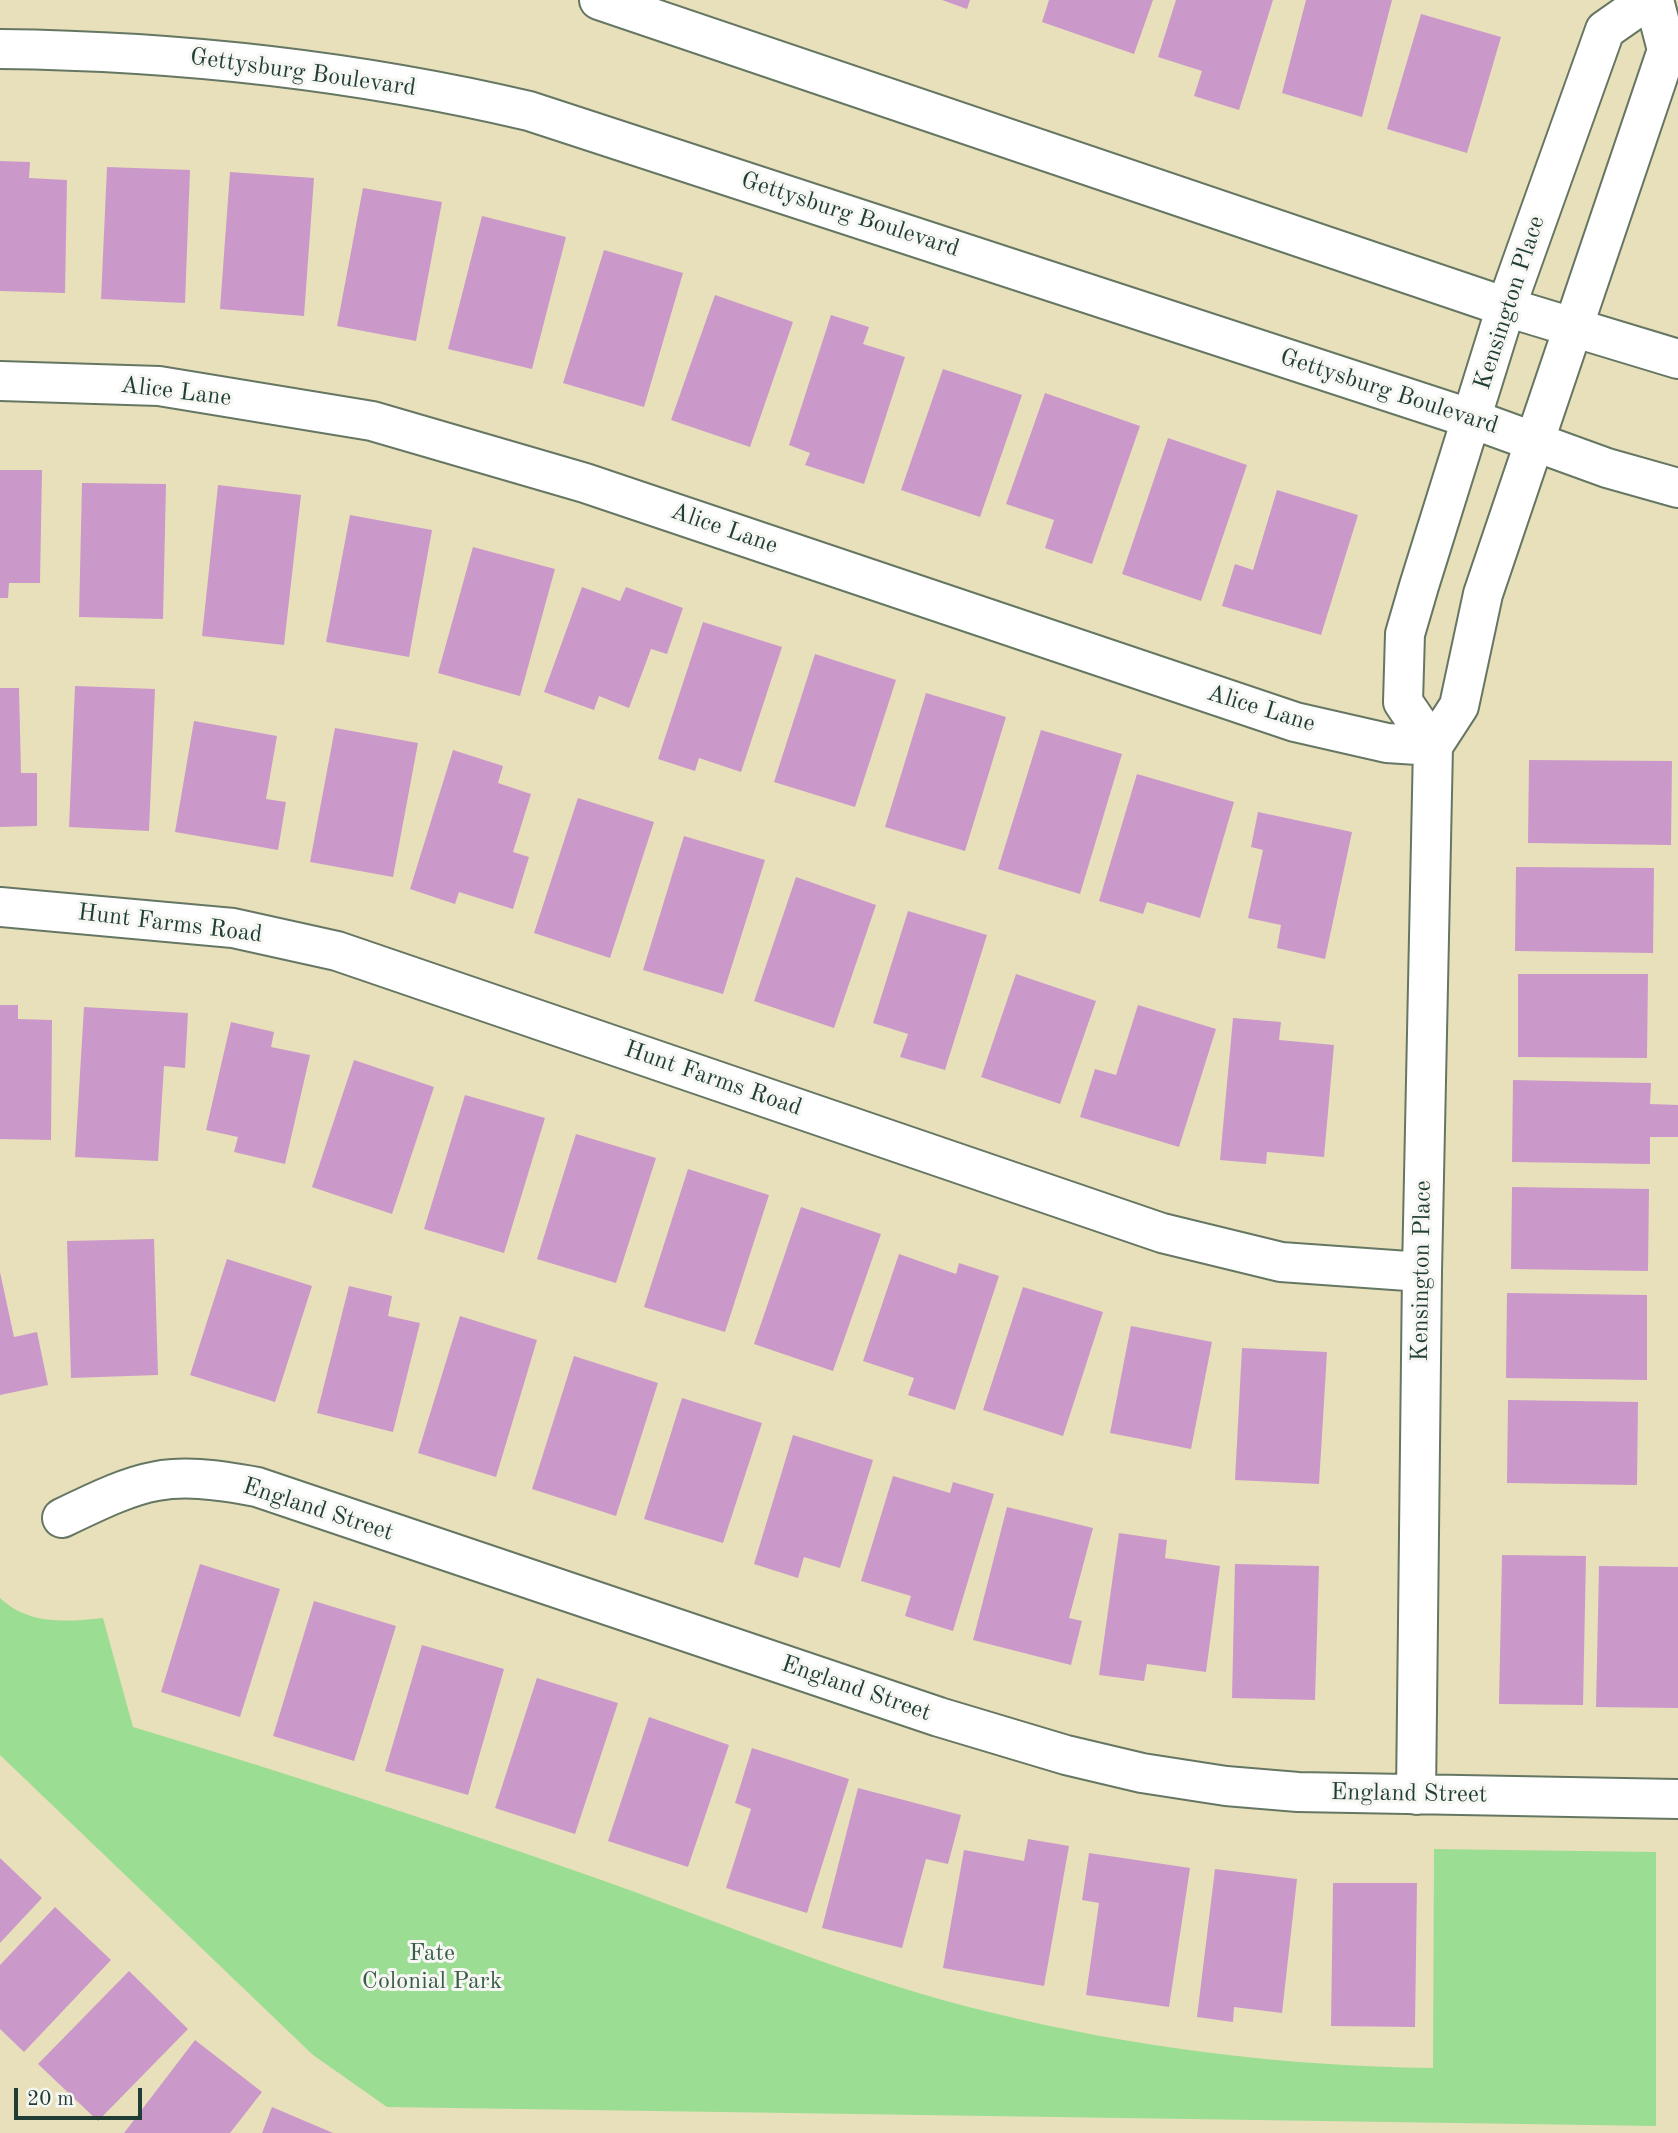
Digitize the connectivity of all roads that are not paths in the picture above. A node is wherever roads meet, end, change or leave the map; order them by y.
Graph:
1 (599, 0) edge
2 (1648, 0) edge
3 (1654, 0) edge
4 (1663, 0) edge
5 (1678, 5) edge
6 (0, 49) edge
7 (1506, 307) junction
8 (1574, 329) junction
9 (1678, 359) edge
10 (0, 381) edge
11 (1472, 419) junction
12 (1535, 442) junction
13 (1678, 488) edge
14 (1433, 746) junction
15 (0, 907) edge
16 (1422, 1272) junction
17 (62, 1518) dead end
18 (1416, 1795) junction
19 (1678, 1799) edge

1 - 7 street
2 - 7 street, Kensington Place
3 - 8 street
4 - 5 street
6 - 11 street, Gettysburg Boulevard
7 - 8 street
7 - 11 street, Kensington Place
8 - 9 street
8 - 12 street
10 - 14 street, Alice Lane
11 - 12 street, Gettysburg Boulevard
11 - 14 street, Kensington Place
12 - 13 street, Gettysburg Boulevard
12 - 14 street
14 - 16 street, Kensington Place
15 - 16 street, Hunt Farms Road
16 - 18 street, Kensington Place
17 - 18 street, England Street
18 - 19 street, England Street

